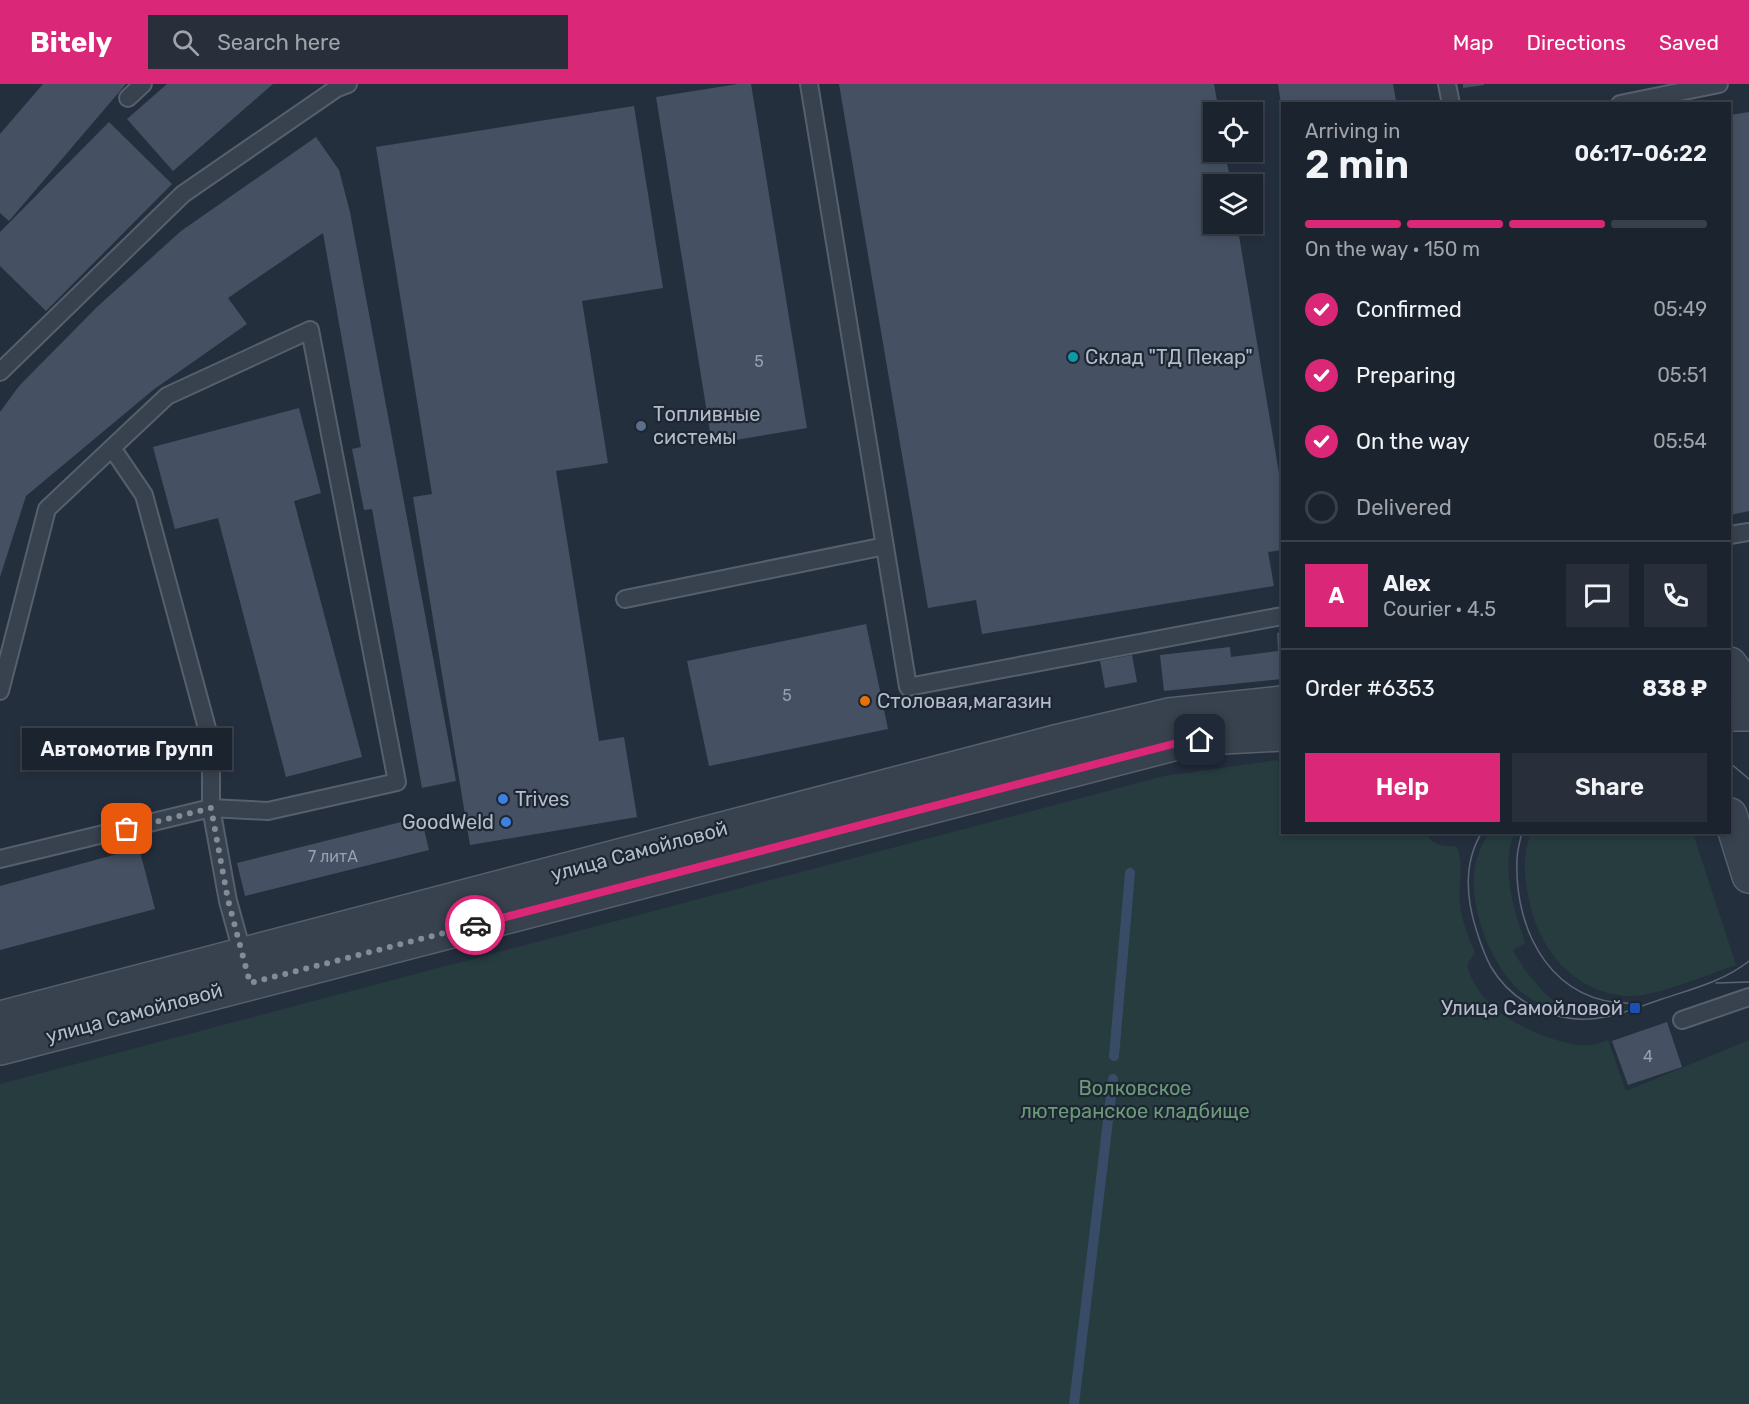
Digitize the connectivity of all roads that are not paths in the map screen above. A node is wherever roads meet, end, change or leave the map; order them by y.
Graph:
1 (143, 84) edge
2 (808, 84) edge
3 (1447, 84) edge
4 (1719, 84) edge
5 (339, 85) edge
6 (128, 98) dead end
7 (1450, 102) edge
8 (1630, 102) edge
9 (0, 372) edge
10 (112, 448) junction
11 (1749, 532) edge
12 (1731, 535) edge
13 (885, 546) junction
14 (625, 599) dead end
15 (1281, 616) edge
16 (1749, 660) edge
17 (1731, 663) edge
18 (1731, 664) edge
19 (1749, 690) edge
20 (0, 691) edge
21 (1281, 703) edge
22 (1731, 714) edge
23 (1749, 714) edge
24 (1281, 734) edge
25 (211, 808) junction
26 (1731, 818) edge
27 (0, 859) edge
28 (1749, 876) edge
29 (246, 969) junction
30 (1749, 998) edge
31 (0, 1018) edge
32 (1683, 1020) dead end
33 (0, 1048) edge

1 - 6 lane
2 - 13 lane
3 - 7 lane
4 - 8 lane
5 - 9 lane
10 - 20 lane
10 - 25 lane
10 - 25 lane
11 - 12 lane
13 - 14 lane
13 - 15 lane
16 - 17 street
18 - 19 street
21 - 29 street, улица Самойловой
22 - 23 street
24 - 29 street, улица Самойловой
25 - 27 lane
25 - 29 lane
26 - 28 street
29 - 31 street, улица Самойловой
29 - 33 street, улица Самойловой
30 - 32 lane

